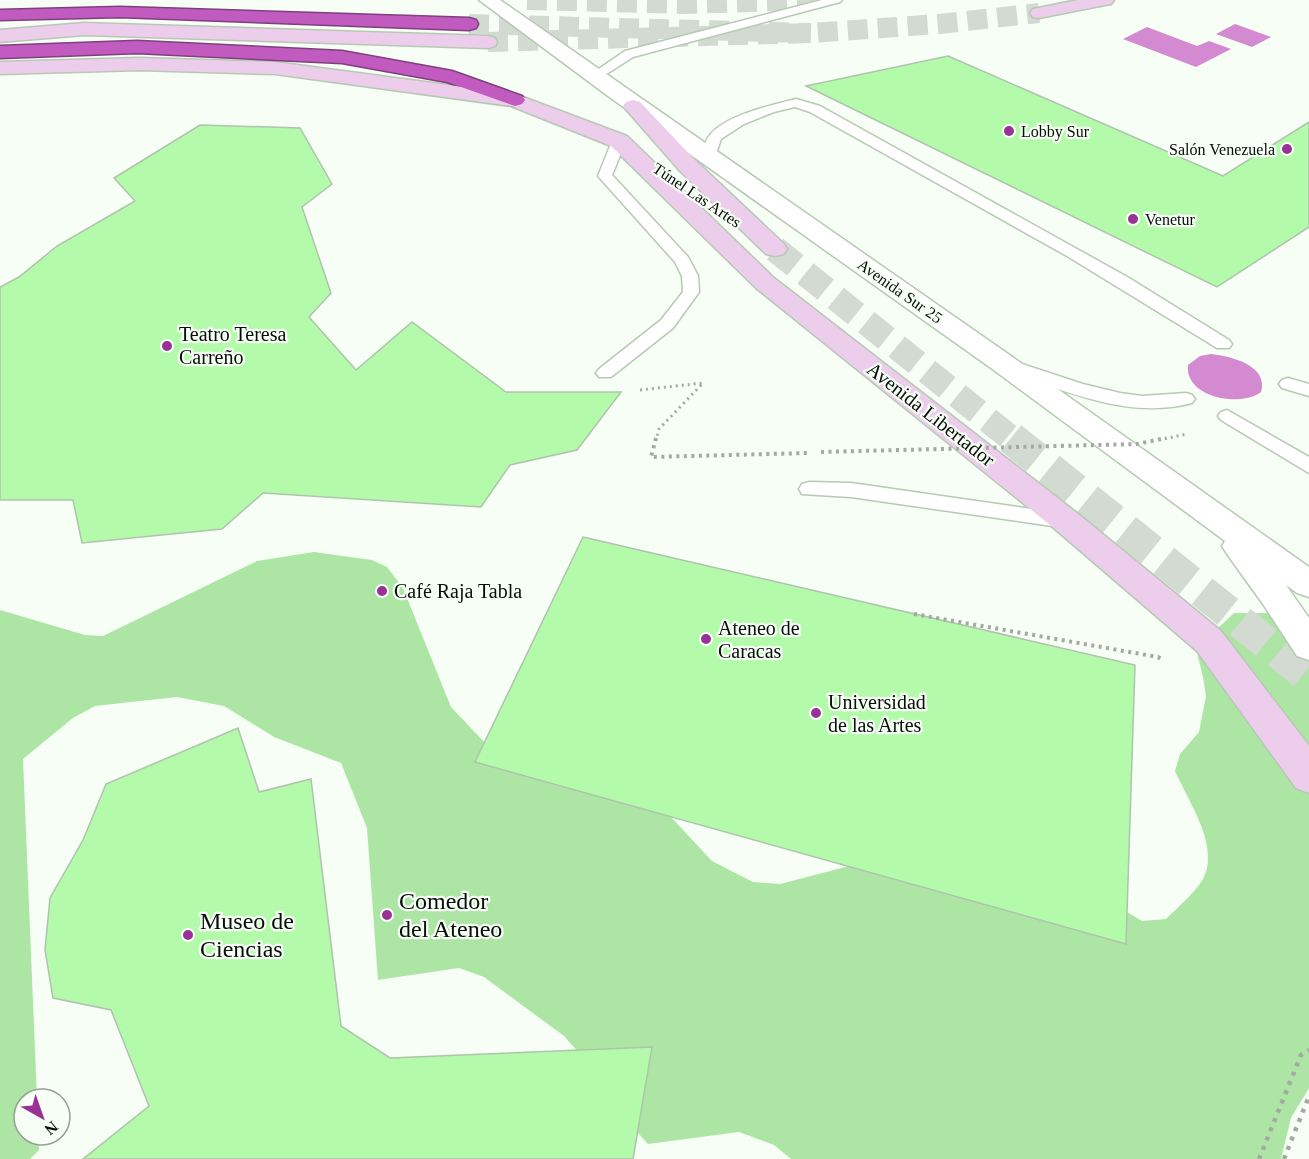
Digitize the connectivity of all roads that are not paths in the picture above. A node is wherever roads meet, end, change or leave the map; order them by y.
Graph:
1 (488, 0) edge
2 (836, 0) edge
3 (1104, 0) edge
4 (1039, 12) tunnel mouth
5 (0, 15) edge
6 (469, 24) tunnel mouth
7 (0, 36) edge
8 (488, 42) tunnel mouth
9 (0, 52) edge
10 (0, 68) edge
11 (592, 77) junction
12 (515, 100) junction
13 (633, 106) junction
14 (619, 141) junction
15 (709, 158) junction
16 (1223, 344) dead end
17 (1004, 364) junction
18 (605, 374) dead end
19 (1288, 384) dead end
20 (1309, 390) edge
21 (1186, 399) dead end
22 (1227, 416) dead end
23 (1309, 466) edge
24 (810, 489) dead end
25 (1066, 521) junction
26 (1220, 524) junction
27 (1309, 584) edge
28 (1309, 646) edge
29 (1309, 776) edge

1 - 11 street, Avenida Sur 25
2 - 11 lane
3 - 4 main road
5 - 6 highway
7 - 8 main road
9 - 12 highway
10 - 12 main road, Avenida Libertador
11 - 13 street, Avenida Sur 25
12 - 14 main road, Avenida Libertador
13 - 14 main road, Túnel Las Artes
13 - 15 street, Avenida Sur 25
14 - 18 lane
14 - 25 main road, Avenida Libertador
15 - 16 lane
15 - 17 street, Avenida Sur 25
17 - 21 lane
17 - 26 street, Avenida Sur 25
19 - 20 lane
22 - 23 lane
24 - 25 lane
25 - 29 main road, Avenida Libertador
26 - 27 street, Avenida Sur 25
26 - 28 street

